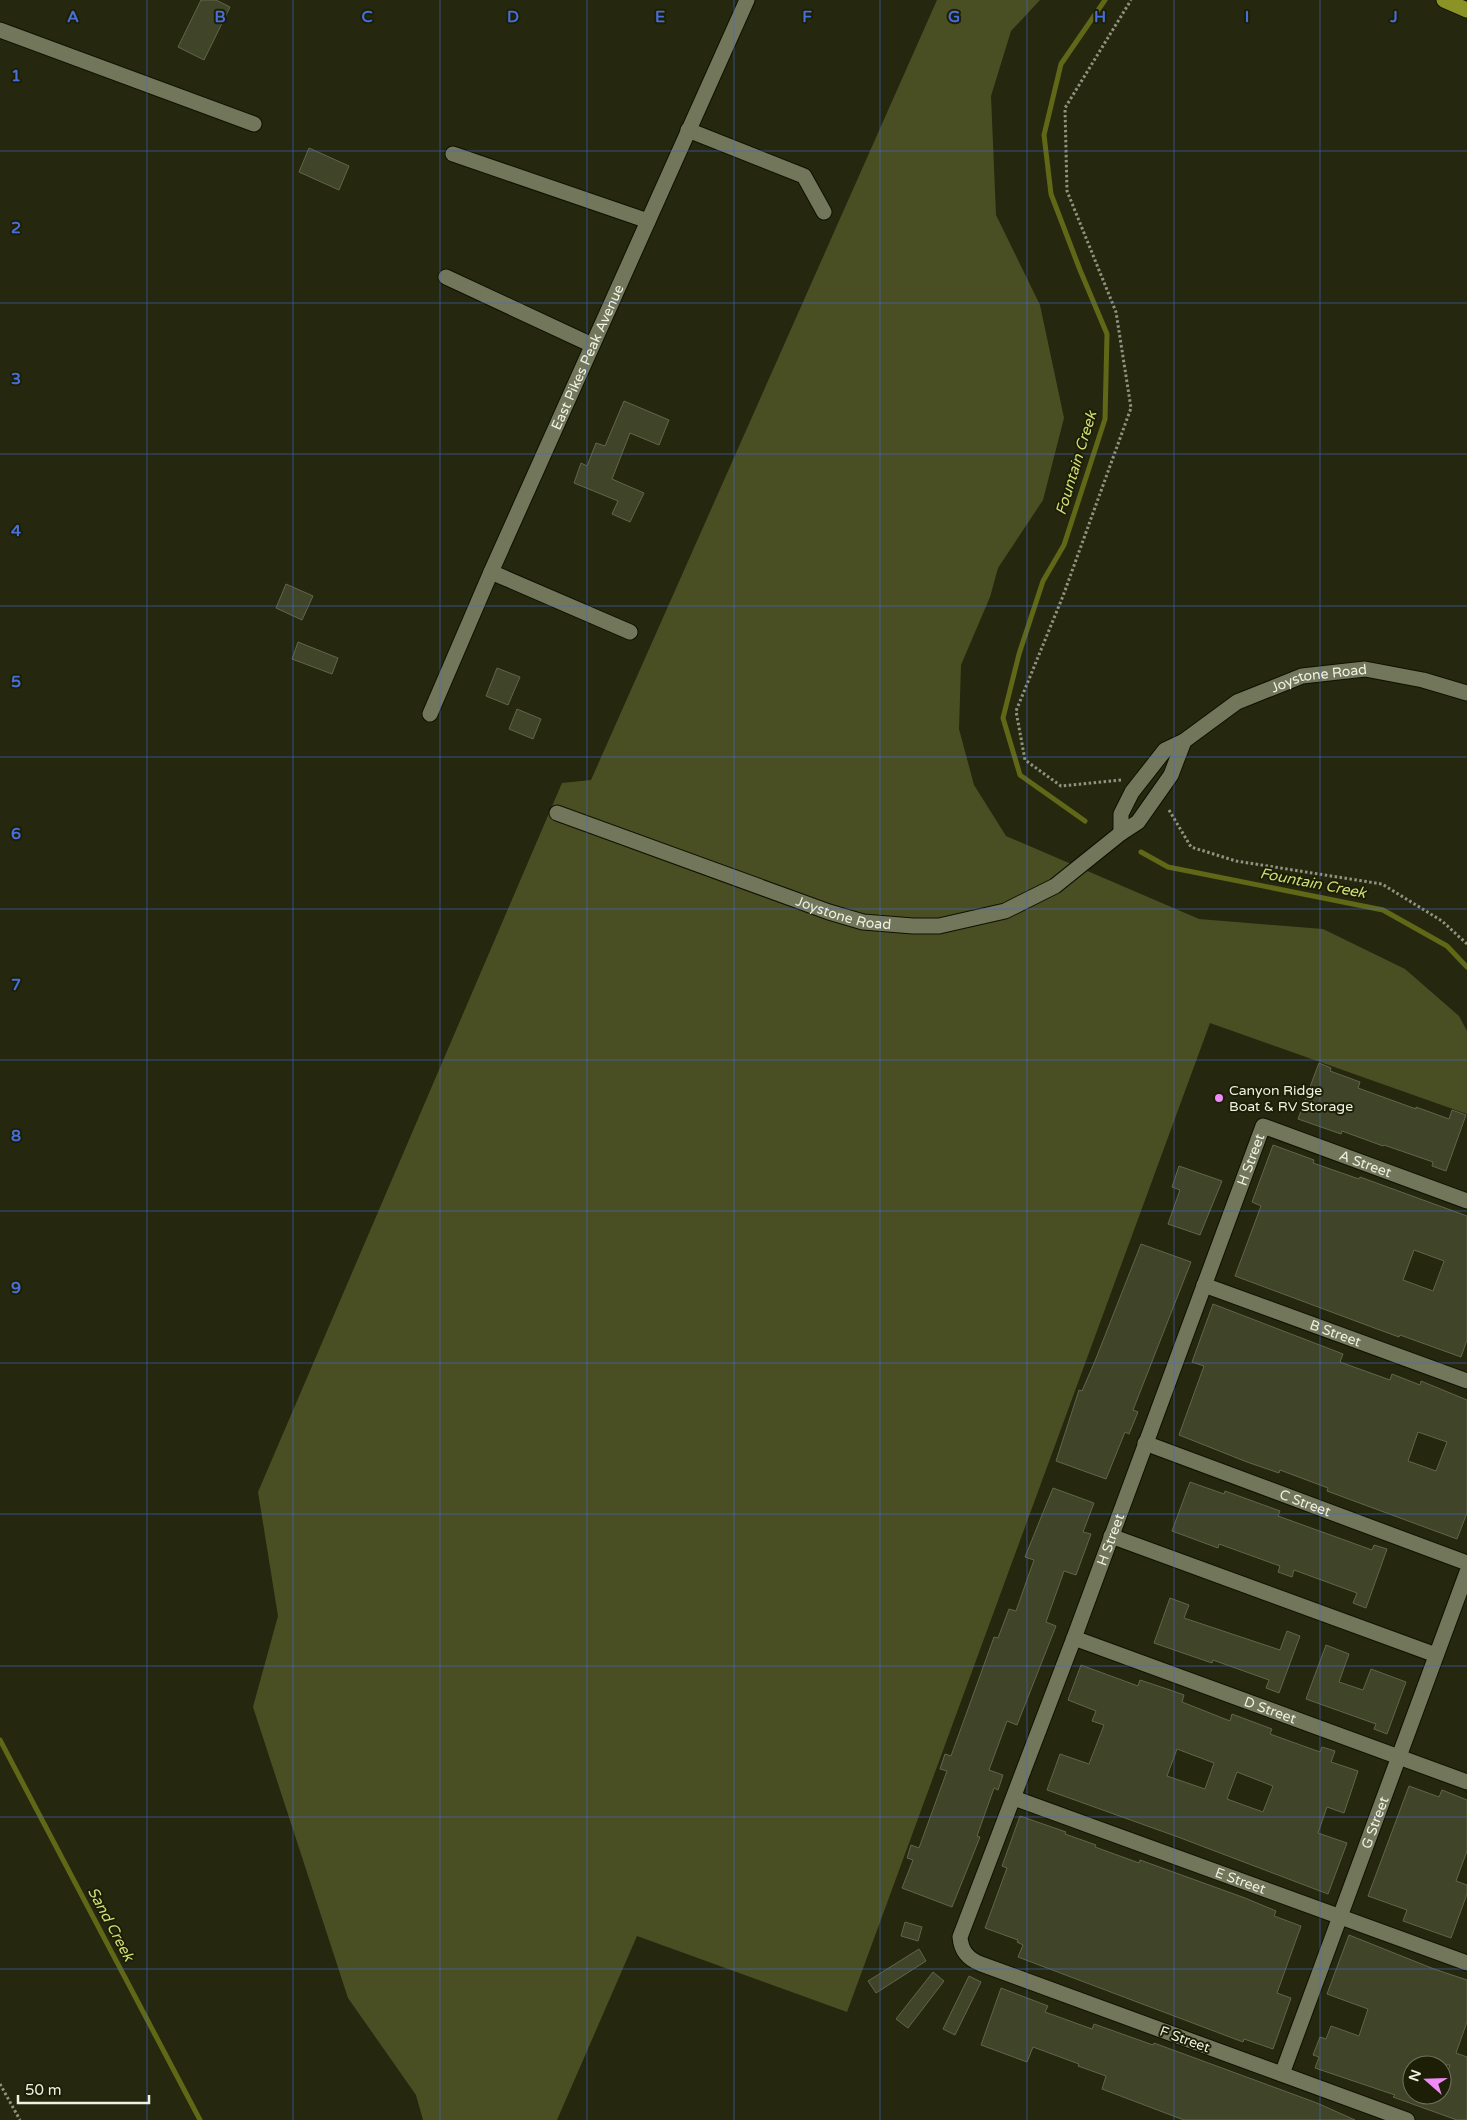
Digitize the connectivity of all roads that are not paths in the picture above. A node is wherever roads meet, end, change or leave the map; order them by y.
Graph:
1 (746, 0) edge
2 (1444, 0) edge
3 (1467, 10) edge
4 (0, 30) edge
5 (254, 124) dead end
6 (688, 130) junction
7 (453, 154) dead end
8 (824, 212) dead end
9 (648, 221) junction
10 (446, 277) dead end
11 (592, 346) junction
12 (491, 572) junction
13 (630, 632) dead end
14 (1467, 693) edge
15 (430, 714) dead end
16 (1184, 741) junction
17 (557, 813) dead end
18 (1120, 833) junction
19 (1263, 1126) joint
20 (1467, 1201) edge
21 (1204, 1284) junction
22 (1467, 1381) edge
23 (1145, 1443) junction
24 (1111, 1536) junction
25 (1467, 1563) edge
26 (1467, 1572) edge
27 (1074, 1638) junction
28 (1436, 1655) junction
29 (1398, 1757) junction
30 (1467, 1782) edge
31 (1014, 1798) junction
32 (1340, 1916) junction
33 (959, 1955) joint
34 (1467, 1963) edge
35 (1282, 2074) junction
36 (1407, 2120) edge

1 - 6 street, East Pikes Peak Avenue
2 - 3 main road
4 - 5 street
6 - 8 street
6 - 9 street, East Pikes Peak Avenue
7 - 9 street
9 - 11 street, East Pikes Peak Avenue
10 - 11 street
11 - 12 street, East Pikes Peak Avenue
12 - 13 street
12 - 15 street, East Pikes Peak Avenue
14 - 16 street, Joystone Road
16 - 18 street, Joystone Road
16 - 18 street, Joystone Road
17 - 18 street, Joystone Road
19 - 20 street, A Street
19 - 21 street, H Street
21 - 22 street, B Street
21 - 23 street, H Street
23 - 24 street, H Street
23 - 25 street, C Street
24 - 27 street, H Street
24 - 28 street
26 - 28 street, G Street
27 - 29 street, D Street
27 - 31 street, H Street
28 - 29 street, G Street
29 - 30 street, D Street
29 - 32 street, G Street
31 - 32 street, E Street
31 - 33 street, H Street
32 - 34 street, E Street
32 - 35 street, G Street
33 - 35 street, F Street
35 - 36 street, F Street

